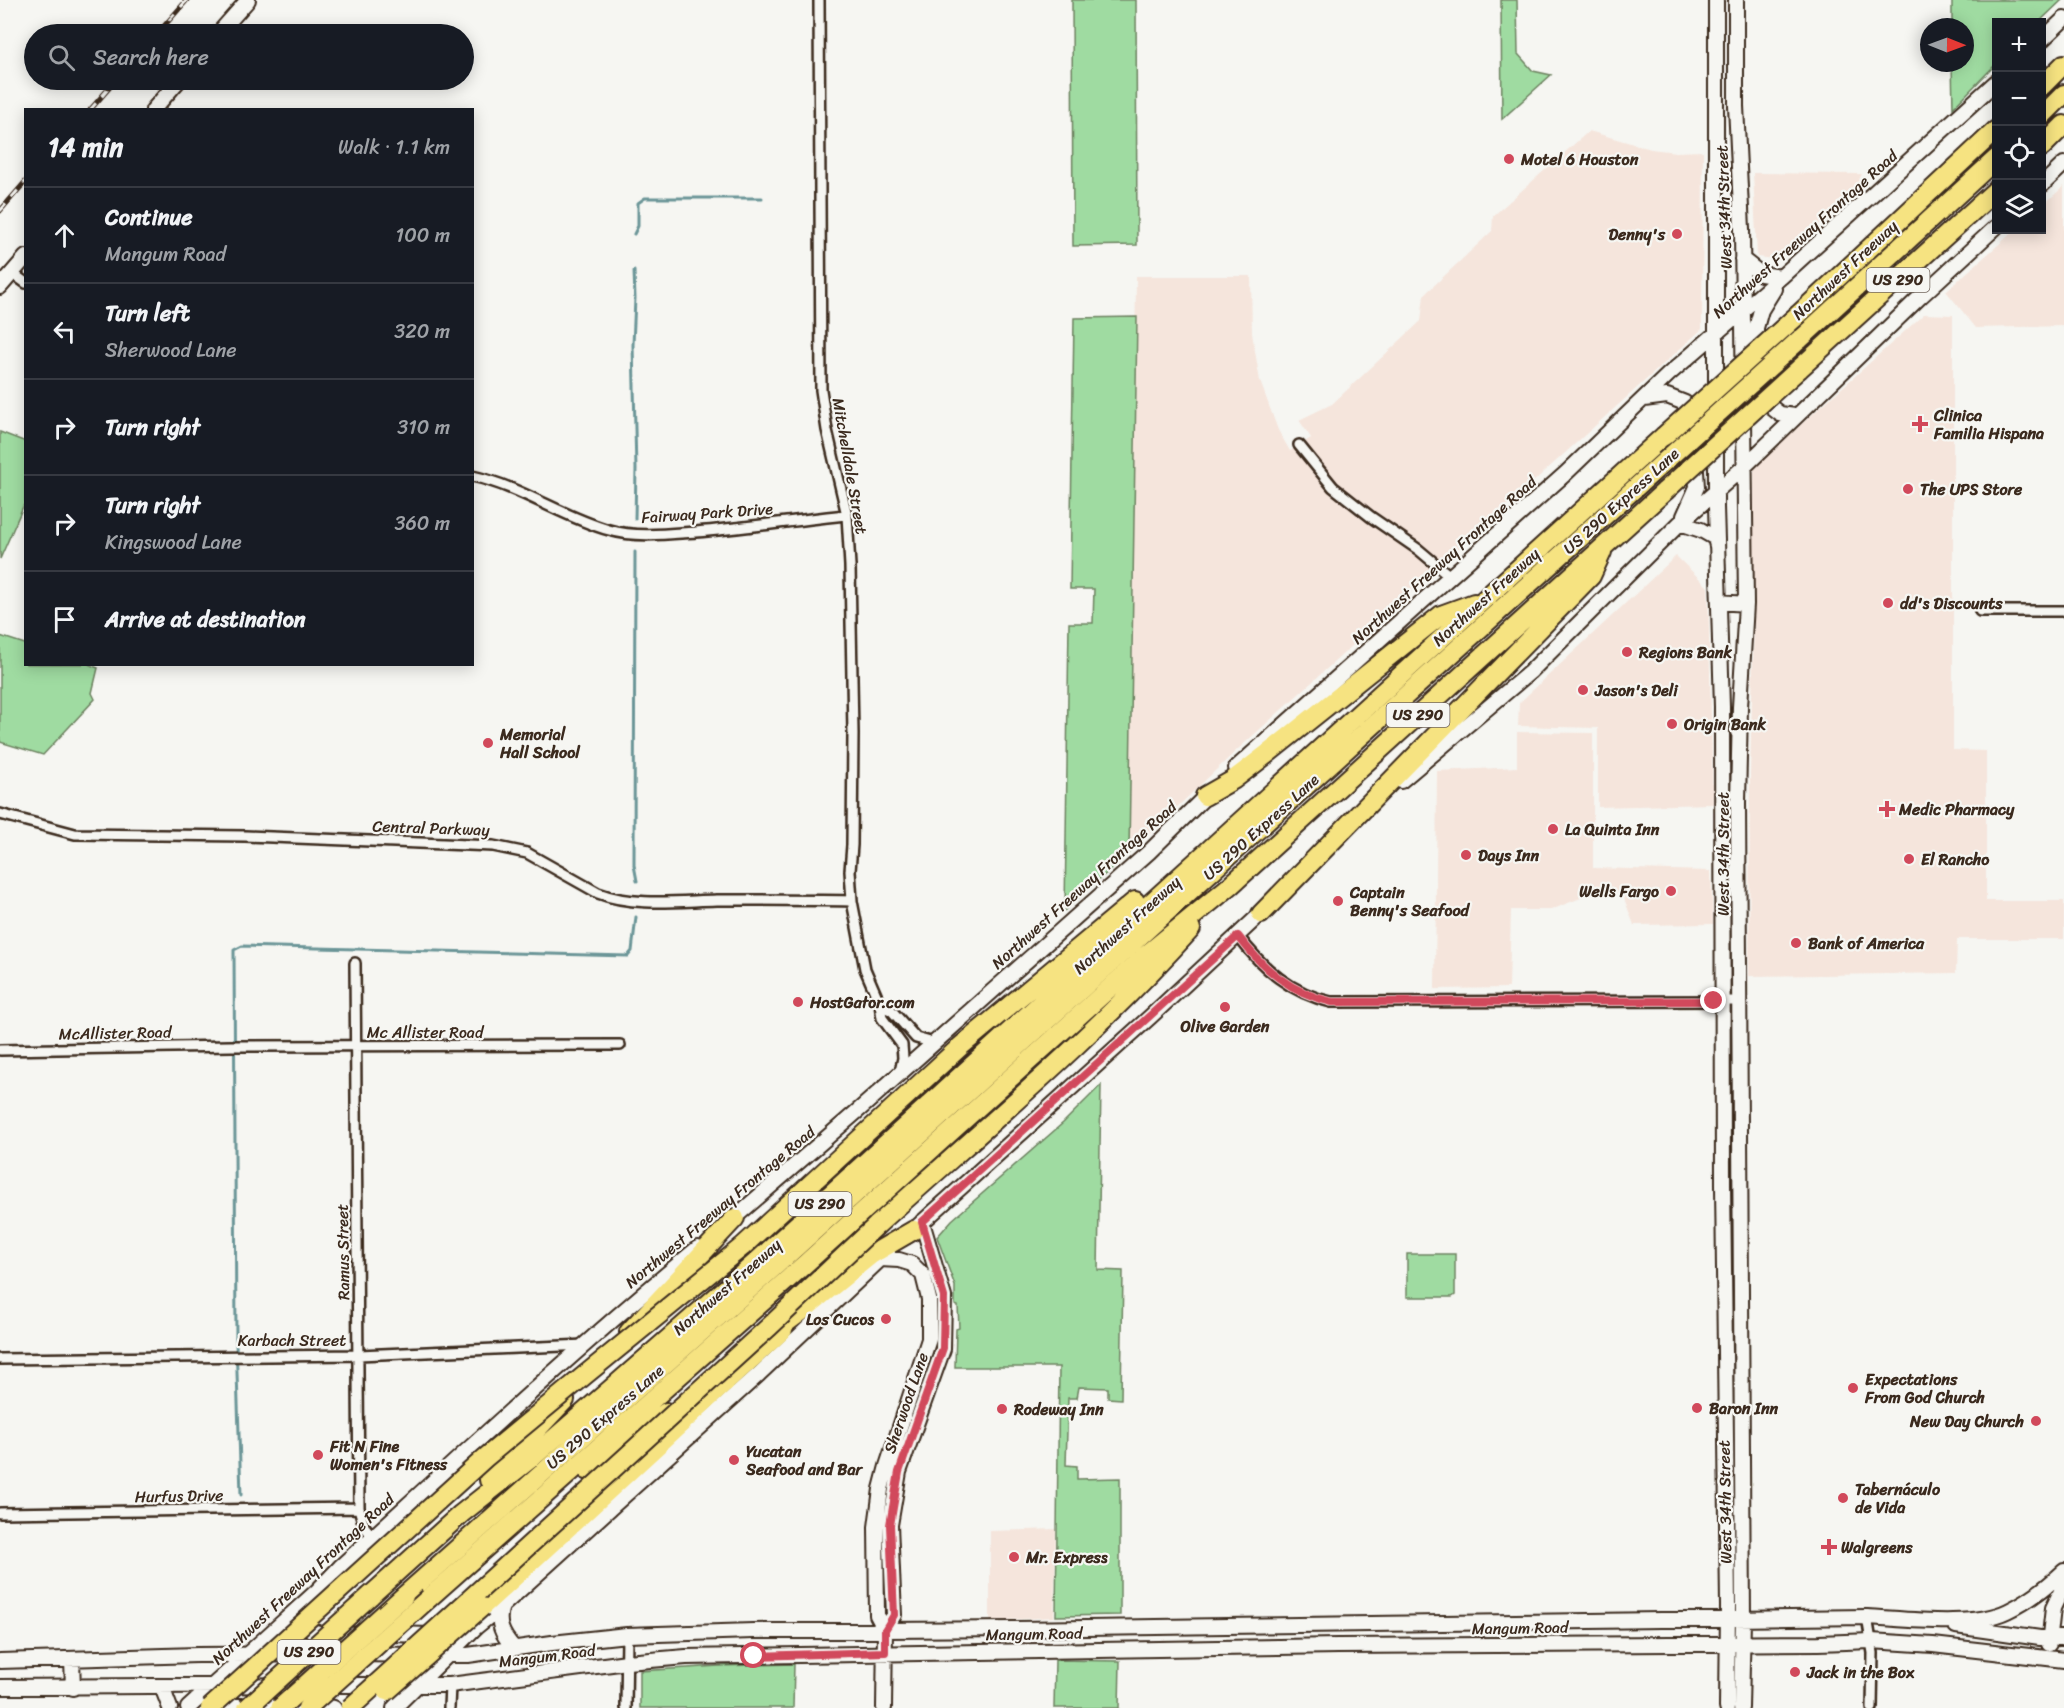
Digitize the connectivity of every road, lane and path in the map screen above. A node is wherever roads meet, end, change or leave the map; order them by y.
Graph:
1 (248, 0) edge
2 (819, 0) edge
3 (1716, 0) edge
4 (1736, 0) edge
5 (2064, 19) edge
6 (227, 24) edge
7 (2046, 36) edge
8 (2064, 64) edge
9 (2046, 82) edge
10 (1992, 86) edge
11 (170, 90) edge
12 (2064, 94) edge
13 (155, 108) edge
14 (2046, 112) edge
15 (2064, 125) edge
16 (1992, 133) edge
17 (2046, 143) edge
18 (1739, 159) junction
19 (1715, 160) junction
20 (1992, 163) edge
21 (2064, 164) edge
22 (2046, 181) edge
23 (1992, 193) edge
24 (1992, 231) edge
25 (24, 259) edge
26 (1742, 259) junction
27 (12, 273) junction
28 (1781, 277) junction
29 (24, 282) edge
30 (0, 286) edge
31 (1742, 310) junction
32 (1715, 336) junction
33 (1644, 399) junction
34 (1795, 416) junction
35 (1299, 445) dead end
36 (1746, 465) junction
37 (474, 477) edge
38 (1716, 492) junction
39 (847, 515) junction
40 (1680, 523) junction
41 (1605, 546) junction
42 (1717, 546) junction
43 (1451, 577) junction
44 (1484, 599) junction
45 (1719, 602) junction
46 (1746, 604) junction
47 (1980, 611) dead end
48 (2064, 611) edge
49 (1722, 707) junction
50 (1740, 707) junction
51 (1205, 796) junction
52 (0, 814) edge
53 (1172, 885) junction
54 (1231, 885) junction
55 (852, 901) junction
56 (1261, 914) junction
57 (1740, 924) junction
58 (1724, 925) junction
59 (1238, 936) junction
60 (355, 963) dead end
61 (1723, 1001) junction
62 (1740, 1001) junction
63 (880, 1004) junction
64 (934, 1043) junction
65 (620, 1045) dead end
66 (231, 1046) joint
67 (356, 1047) junction
68 (0, 1050) edge
69 (900, 1074) junction
70 (735, 1218) junction
71 (918, 1226) junction
72 (1724, 1236) junction
73 (1741, 1236) junction
74 (880, 1258) junction
75 (806, 1308) junction
76 (585, 1345) junction
77 (359, 1354) junction
78 (0, 1359) edge
79 (544, 1494) junction
80 (359, 1508) junction
81 (0, 1513) edge
82 (461, 1514) junction
83 (373, 1537) junction
84 (2064, 1571) edge
85 (2064, 1585) edge
86 (316, 1592) junction
87 (502, 1606) junction
88 (1867, 1617) junction
89 (1728, 1620) junction
90 (1743, 1620) junction
91 (1579, 1621) junction
92 (1933, 1621) junction
93 (1337, 1623) junction
94 (476, 1627) junction
95 (1016, 1629) junction
96 (885, 1630) junction
97 (753, 1631) junction
98 (627, 1635) junction
99 (2049, 1637) junction
100 (2064, 1638) edge
101 (1871, 1641) junction
102 (1728, 1642) junction
103 (1743, 1642) junction
104 (1579, 1644) junction
105 (1338, 1646) junction
106 (514, 1648) junction
107 (1015, 1651) junction
108 (885, 1652) junction
109 (248, 1654) junction
110 (447, 1655) junction
111 (754, 1656) junction
112 (2047, 1658) junction
113 (72, 1659) junction
114 (2064, 1659) edge
115 (0, 1661) edge
116 (627, 1662) junction
117 (450, 1685) junction
118 (211, 1686) junction
119 (415, 1686) junction
120 (0, 1687) edge
121 (162, 1687) junction
122 (73, 1688) junction
123 (170, 1708) edge
124 (189, 1708) edge
125 (198, 1708) edge
126 (210, 1708) edge
127 (247, 1708) edge
128 (280, 1708) edge
129 (307, 1708) edge
130 (334, 1708) edge
131 (350, 1708) edge
132 (367, 1708) edge
133 (394, 1708) edge
134 (449, 1708) edge
135 (626, 1708) edge
136 (884, 1708) edge
137 (1727, 1708) edge
138 (1741, 1708) edge
139 (1872, 1708) edge

1 - 6 main road
2 - 39 street, Mitchelldale Street
3 - 19 main road, West 34th Street
4 - 18 main road, West 34th Street
5 - 7 main road
8 - 9 highway
10 - 28 main road, Northwest Freeway Frontage Road
11 - 13 main road
12 - 14 highway
15 - 17 highway
16 - 44 highway, Northwest Freeway / US 290, bridge
18 - 19 main road
18 - 26 main road, West 34th Street
19 - 32 main road, West 34th Street
20 - 128 highway, US 290 Express Lane, bridge
21 - 22 main road
23 - 41 highway, Northwest Freeway / US 290, bridge
24 - 34 main road
25 - 27 main road
26 - 28 main road
26 - 31 main road, West 34th Street
27 - 29 street
27 - 30 main road
28 - 31 main road, Northwest Freeway Frontage Road
28 - 34 main road
31 - 32 main road, Northwest Freeway Frontage Road
31 - 36 main road, West 34th Street
32 - 33 main road, Northwest Freeway Frontage Road
32 - 38 main road, West 34th Street
33 - 40 main road
33 - 43 main road, Northwest Freeway Frontage Road
34 - 36 main road
35 - 43 street
36 - 38 main road
36 - 46 main road, West 34th Street
37 - 39 street, Fairway Park Drive
38 - 40 main road
38 - 42 main road, West 34th Street
39 - 55 street, Mitchelldale Street
40 - 42 main road
40 - 56 main road
41 - 54 highway, Northwest Freeway / US 290
41 - 56 highway
42 - 45 main road, West 34th Street
43 - 51 main road, Northwest Freeway Frontage Road
44 - 51 highway
44 - 53 highway, Northwest Freeway / US 290
45 - 46 main road
45 - 49 main road, West 34th Street
46 - 50 main road, West 34th Street
47 - 48 street
49 - 50 main road
49 - 58 main road, West 34th Street
50 - 57 main road, West 34th Street
51 - 64 main road, Northwest Freeway Frontage Road
52 - 55 street, Central Parkway
53 - 82 highway, Northwest Freeway / US 290
53 - 126 highway, bridge
54 - 79 highway, Northwest Freeway / US 290
54 - 131 highway, bridge
55 - 63 street, Mitchelldale Street
56 - 59 main road
57 - 58 main road
57 - 62 main road, West 34th Street
58 - 61 main road, West 34th Street
59 - 61 street
59 - 71 main road
60 - 67 street, Ramus Street
61 - 62 street
61 - 72 main road, West 34th Street
62 - 73 main road, West 34th Street
63 - 64 street, Mitchelldale Street
63 - 69 street, Mitchelldale Street
64 - 69 main road, Northwest Freeway Frontage Road
65 - 67 street, Mc Allister Road
66 - 67 street, Mc Allister Road
66 - 68 street, McAllister Road
67 - 77 street, Ramus Street
69 - 70 main road, Northwest Freeway Frontage Road
70 - 76 main road, Northwest Freeway Frontage Road
70 - 82 highway
71 - 74 main road
71 - 75 highway
71 - 96 main road, Sherwood Lane
72 - 73 main road
72 - 89 main road, West 34th Street
73 - 90 main road, West 34th Street
74 - 87 main road
74 - 96 main road, Sherwood Lane
75 - 79 highway
75 - 132 highway, bridge
76 - 77 street, Karbach Street
76 - 83 main road, Northwest Freeway Frontage Road
77 - 78 street, Karbach Street
77 - 80 street, Ramus Street
79 - 129 highway, Northwest Freeway / US 290, bridge
80 - 81 street, Hurfus Drive
80 - 83 street, Ramus Street
82 - 127 highway, Northwest Freeway / US 290, bridge
83 - 86 main road, Northwest Freeway Frontage Road
84 - 92 main road, Mangum Road
85 - 99 main road
86 - 94 main road
86 - 109 main road, Northwest Freeway Frontage Road
87 - 94 main road
87 - 106 main road
88 - 90 main road, Mangum Road
88 - 92 main road, Mangum Road
88 - 101 street
89 - 90 main road, Mangum Road
89 - 91 main road, Mangum Road
89 - 102 main road, West 34th Street
90 - 103 main road, West 34th Street
91 - 93 main road, Mangum Road
91 - 104 main road
92 - 99 main road, Mangum Road
93 - 95 main road, Mangum Road
93 - 105 main road
94 - 110 main road
95 - 96 main road, Mangum Road
95 - 107 main road
96 - 97 main road, Mangum Road
96 - 108 main road, Sherwood Lane
97 - 98 main road, Mangum Road
97 - 111 main road
98 - 106 main road, Mangum Road
98 - 116 street
99 - 100 main road, Mangum Road
99 - 112 main road
101 - 103 main road, Mangum Road
101 - 112 main road, Mangum Road
101 - 139 street
102 - 103 main road, Mangum Road
102 - 104 main road, Mangum Road
102 - 137 main road, West 34th Street
103 - 138 main road, West 34th Street
104 - 105 main road, Mangum Road
105 - 107 main road, Mangum Road
106 - 110 main road, Mangum Road
107 - 108 main road, Mangum Road
108 - 111 main road, Mangum Road
108 - 136 main road, Sherwood Lane
109 - 110 main road, Mangum Road
109 - 113 main road, Mangum Road
109 - 118 main road, Northwest Freeway Frontage Road
110 - 119 main road
111 - 116 main road, Mangum Road
112 - 114 main road, Mangum Road
113 - 115 main road, Mangum Road
113 - 122 main road
116 - 117 main road, Mangum Road
116 - 135 street
117 - 119 main road, Mangum Road
117 - 134 street
118 - 119 main road, Mangum Road
118 - 121 main road, Mangum Road
118 - 124 main road, Northwest Freeway Frontage Road
119 - 133 main road
120 - 122 main road, Mangum Road
121 - 122 main road, Mangum Road
121 - 123 main road
125 - 130 main road

